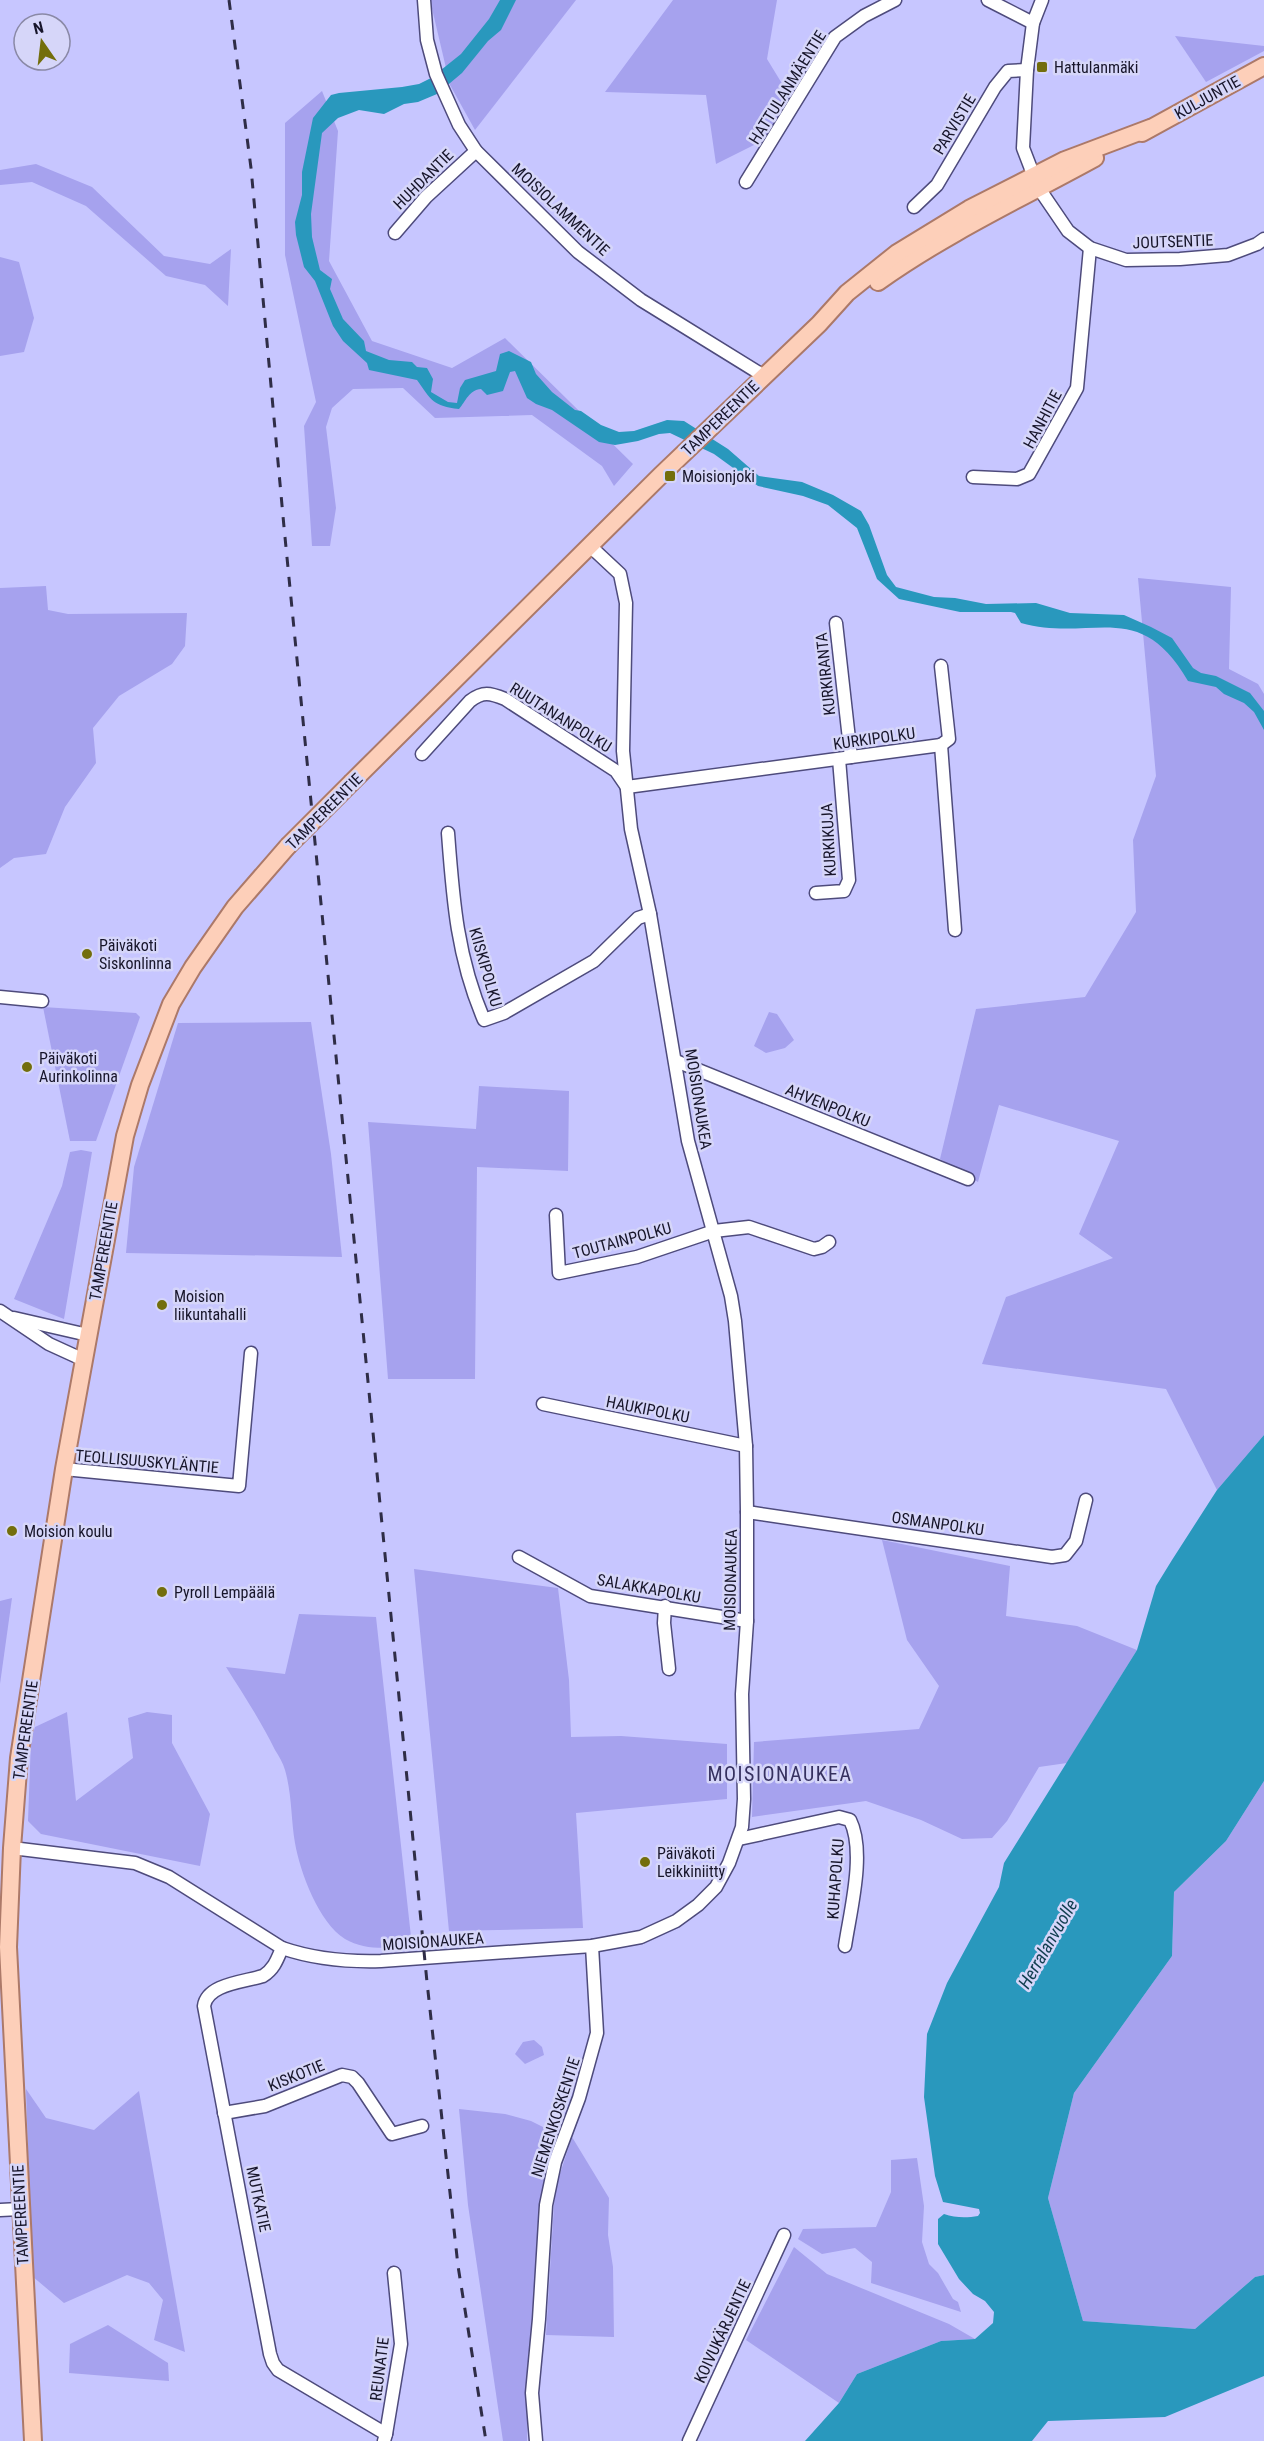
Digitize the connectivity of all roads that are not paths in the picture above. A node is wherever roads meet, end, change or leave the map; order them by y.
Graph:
1 (424, 0) edge
2 (895, 0) edge
3 (988, 0) edge
4 (1042, 0) edge
5 (1034, 23) junction
6 (1264, 66) edge
7 (1027, 70) junction
8 (477, 151) junction
9 (1035, 181) junction
10 (746, 182) dead end
11 (914, 207) dead end
12 (395, 233) dead end
13 (1264, 239) edge
14 (1090, 248) junction
15 (764, 376) junction
16 (973, 477) dead end
17 (590, 546) junction
18 (836, 623) dead end
19 (941, 666) dead end
20 (941, 746) junction
21 (422, 754) dead end
22 (845, 758) junction
23 (627, 787) junction
24 (448, 833) dead end
25 (816, 893) dead end
26 (650, 914) junction
27 (955, 930) dead end
28 (0, 997) edge
29 (42, 1000) dead end
30 (676, 1061) junction
31 (968, 1179) dead end
32 (556, 1215) dead end
33 (714, 1231) junction
34 (829, 1242) dead end
35 (5, 1314) edge
36 (88, 1335) junction
37 (251, 1353) dead end
38 (84, 1360) junction
39 (543, 1404) dead end
40 (746, 1446) junction
41 (64, 1469) junction
42 (1086, 1500) dead end
43 (747, 1512) junction
44 (519, 1557) dead end
45 (665, 1606) junction
46 (747, 1621) junction
47 (669, 1669) dead end
48 (739, 1839) junction
49 (12, 1848) junction
50 (592, 1946) junction
51 (845, 1946) dead end
52 (282, 1948) junction
53 (224, 2114) junction
54 (422, 2126) dead end
55 (0, 2210) edge
56 (20, 2210) junction
57 (784, 2235) dead end
58 (394, 2273) dead end
59 (385, 2437) edge
60 (33, 2441) edge
61 (536, 2441) edge
62 (689, 2441) edge

1 - 8 street, MOISIOLAMMENTIE
2 - 10 street, HATTULANMÄENTIE
3 - 5 street
4 - 5 street
5 - 7 street
6 - 9 main road, KULJUNTIE
7 - 9 street
7 - 11 street, PARVISTIE
8 - 12 street, HUHDANTIE
8 - 15 street, MOISIOLAMMENTIE
9 - 14 street, JOUTSENTIE
9 - 15 main road, TAMPEREENTIE
13 - 14 street, JOUTSENTIE
14 - 16 street, HANHITIE
15 - 17 main road, TAMPEREENTIE
17 - 23 street, MOISIONAUKEA
17 - 36 main road, TAMPEREENTIE, bridge
18 - 22 street, KURKIRANTA
19 - 20 street
20 - 22 street, KURKIPOLKU
20 - 27 street
21 - 23 street, RUUTANANPOLKU
22 - 23 street, KURKIPOLKU
22 - 25 street, KURKIKUJA
23 - 26 street, MOISIONAUKEA
24 - 26 street, KIISKIPOLKU
26 - 30 street, MOISIONAUKEA
28 - 29 street
30 - 31 street, AHVENPOLKU
30 - 33 street, MOISIONAUKEA
32 - 33 street, TOUTAINPOLKU
33 - 34 street
33 - 40 street, MOISIONAUKEA
35 - 36 street
35 - 38 street
36 - 38 main road, TAMPEREENTIE
37 - 41 street, TEOLLISUUSKYLÄNTIE
38 - 41 main road, TAMPEREENTIE
39 - 40 street, HAUKIPOLKU
40 - 43 street, MOISIONAUKEA
41 - 49 main road, TAMPEREENTIE
42 - 43 street, OSMANPOLKU
43 - 46 street, MOISIONAUKEA
44 - 45 street, SALAKKAPOLKU
45 - 46 street, SALAKKAPOLKU
45 - 47 street
46 - 48 street, MOISIONAUKEA
48 - 50 street, MOISIONAUKEA
48 - 51 street, KUHAPOLKU
49 - 52 street, MOISIONAUKEA
49 - 56 main road, TAMPEREENTIE
50 - 52 street, MOISIONAUKEA
50 - 61 street, NIEMENKOSKENTIE
52 - 53 street, MUTKATIE
53 - 54 street, KISKOTIE
53 - 59 street, MUTKATIE
55 - 56 street
56 - 60 main road, TAMPEREENTIE
57 - 62 street, KOIVUKÄRJENTIE
58 - 59 street, REUNATIE

